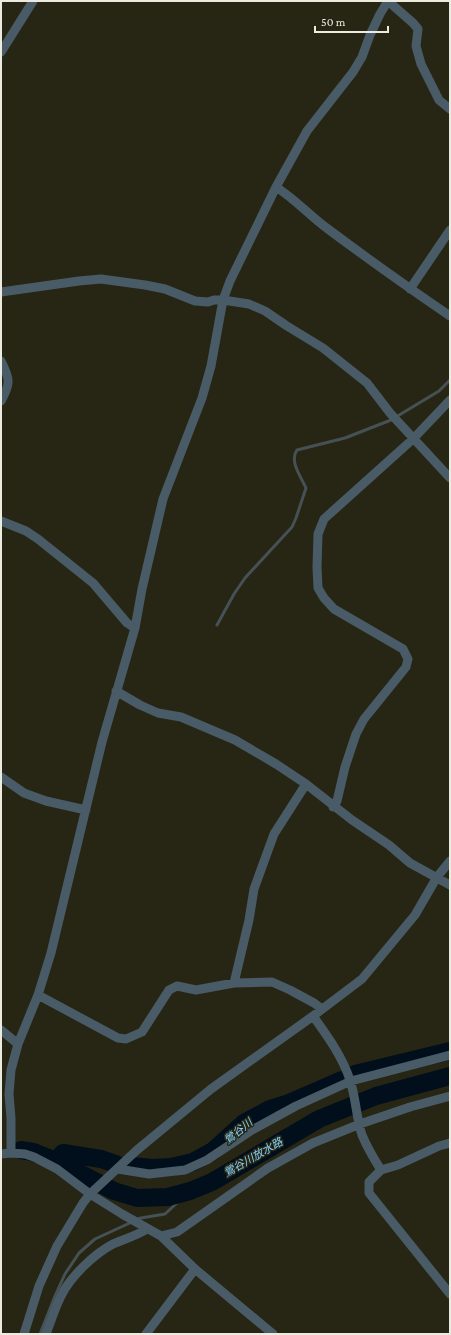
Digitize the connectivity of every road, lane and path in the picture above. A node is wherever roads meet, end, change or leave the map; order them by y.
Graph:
1 (33, 1) edge
2 (388, 1) edge
3 (1, 52) edge
4 (450, 109) edge
5 (276, 187) junction
6 (450, 230) edge
7 (410, 289) junction
8 (1, 292) edge
9 (223, 300) junction
10 (450, 316) edge
11 (1, 361) edge
12 (450, 400) edge
13 (1, 401) edge
14 (413, 439) junction
15 (450, 478) edge
16 (1, 521) edge
17 (136, 628) junction
18 (116, 691) junction
19 (1, 777) edge
20 (306, 784) junction
21 (333, 807) junction
22 (86, 810) junction
23 (450, 862) edge
24 (437, 878) junction
25 (450, 885) edge
26 (234, 983) junction
27 (38, 995) junction
28 (322, 1009) junction
29 (313, 1016) junction
30 (1, 1030) edge
31 (18, 1044) junction
32 (450, 1055) edge
33 (351, 1084) junction
34 (450, 1096) edge
35 (359, 1122) junction
36 (450, 1143) edge
37 (11, 1153) junction
38 (1, 1154) edge
39 (381, 1170) junction
40 (115, 1172) junction
41 (93, 1191) junction
42 (147, 1229) junction
43 (160, 1236) junction
44 (195, 1269) junction
45 (450, 1294) edge
46 (24, 1334) edge
47 (46, 1334) edge
48 (146, 1334) edge
49 (273, 1334) edge

1 - 3 street
2 - 4 street
2 - 5 street
5 - 7 street
5 - 9 street
6 - 7 street
7 - 10 street
8 - 9 street
9 - 14 street
9 - 17 street
11 - 13 street
12 - 14 street
14 - 15 street
14 - 21 street
16 - 17 street
17 - 18 street
18 - 20 street
18 - 22 street
19 - 22 street
20 - 21 street
20 - 26 street
21 - 24 street
22 - 27 street
23 - 24 street
24 - 25 street
24 - 28 street
26 - 27 street
26 - 28 street
27 - 31 street
28 - 29 street
29 - 33 street
29 - 40 street
30 - 31 street
31 - 37 street
32 - 33 street
33 - 35 street
33 - 40 street
34 - 35 street
35 - 39 street
35 - 43 street
36 - 39 street
37 - 38 street
37 - 41 street
39 - 45 street
40 - 41 street
41 - 42 street
41 - 46 street
42 - 43 street
42 - 47 street
43 - 44 street
44 - 48 street
44 - 49 street

